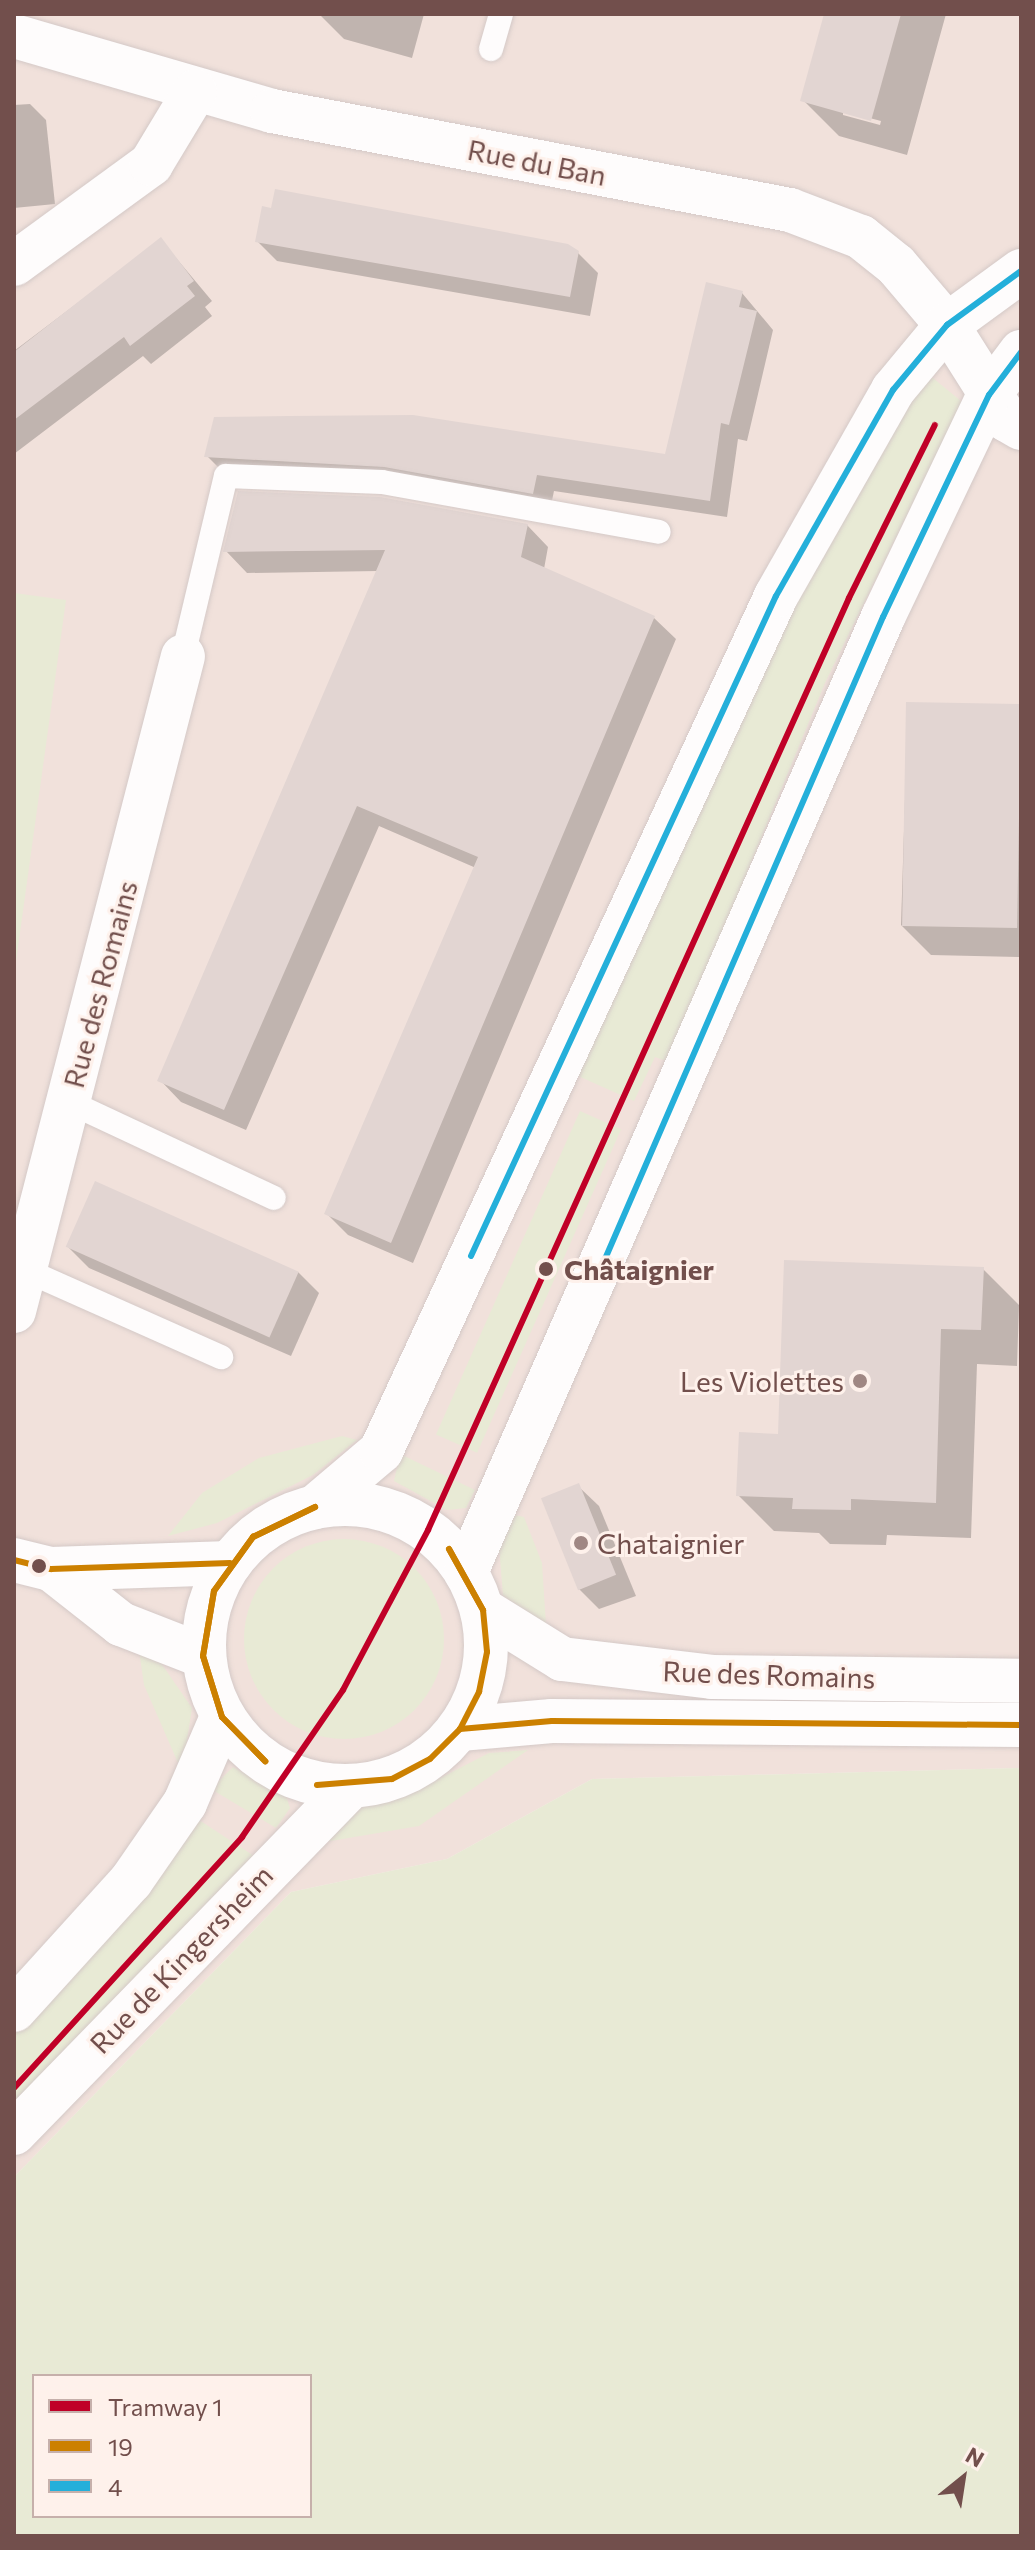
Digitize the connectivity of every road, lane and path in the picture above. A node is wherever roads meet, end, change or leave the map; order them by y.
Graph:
1 (501, 14) edge
2 (14, 36) edge
3 (491, 49) dead end
4 (195, 91) junction
5 (14, 264) edge
6 (1021, 271) edge
7 (947, 325) junction
8 (1021, 352) edge
9 (989, 395) junction
10 (1021, 428) edge
11 (659, 532) dead end
12 (183, 656) joint
13 (69, 1102) junction
14 (274, 1198) dead end
15 (23, 1269) junction
16 (14, 1311) edge
17 (221, 1357) dead end
18 (315, 1507) junction
19 (230, 1563) junction
20 (33, 1564) edge
21 (474, 1591) junction
22 (203, 1656) junction
23 (1021, 1681) edge
24 (222, 1717) junction
25 (1021, 1725) edge
26 (460, 1729) junction
27 (350, 1787) junction
28 (14, 2010) edge
29 (14, 2133) edge

1 - 3 lane
2 - 4 main road, Rue du Ban
4 - 5 main road
4 - 7 main road, Rue du Ban
6 - 7 main road
7 - 9 main road, Rue du Ban
7 - 18 main road
8 - 9 main road
9 - 10 main road, Rue du Ban
9 - 21 main road
11 - 12 lane
12 - 13 main road, Rue des Romains
13 - 14 lane
13 - 15 main road, Rue des Romains
15 - 16 main road, Rue des Romains
15 - 17 lane
18 - 19 main road
18 - 21 main road
19 - 20 main road
19 - 22 main road
20 - 22 main road
21 - 23 main road, Rue des Romains
21 - 26 main road
22 - 24 main road
24 - 27 main road
24 - 28 main road
25 - 26 main road, Rue des Romains
26 - 27 main road
27 - 29 main road, Rue de Kingersheim

